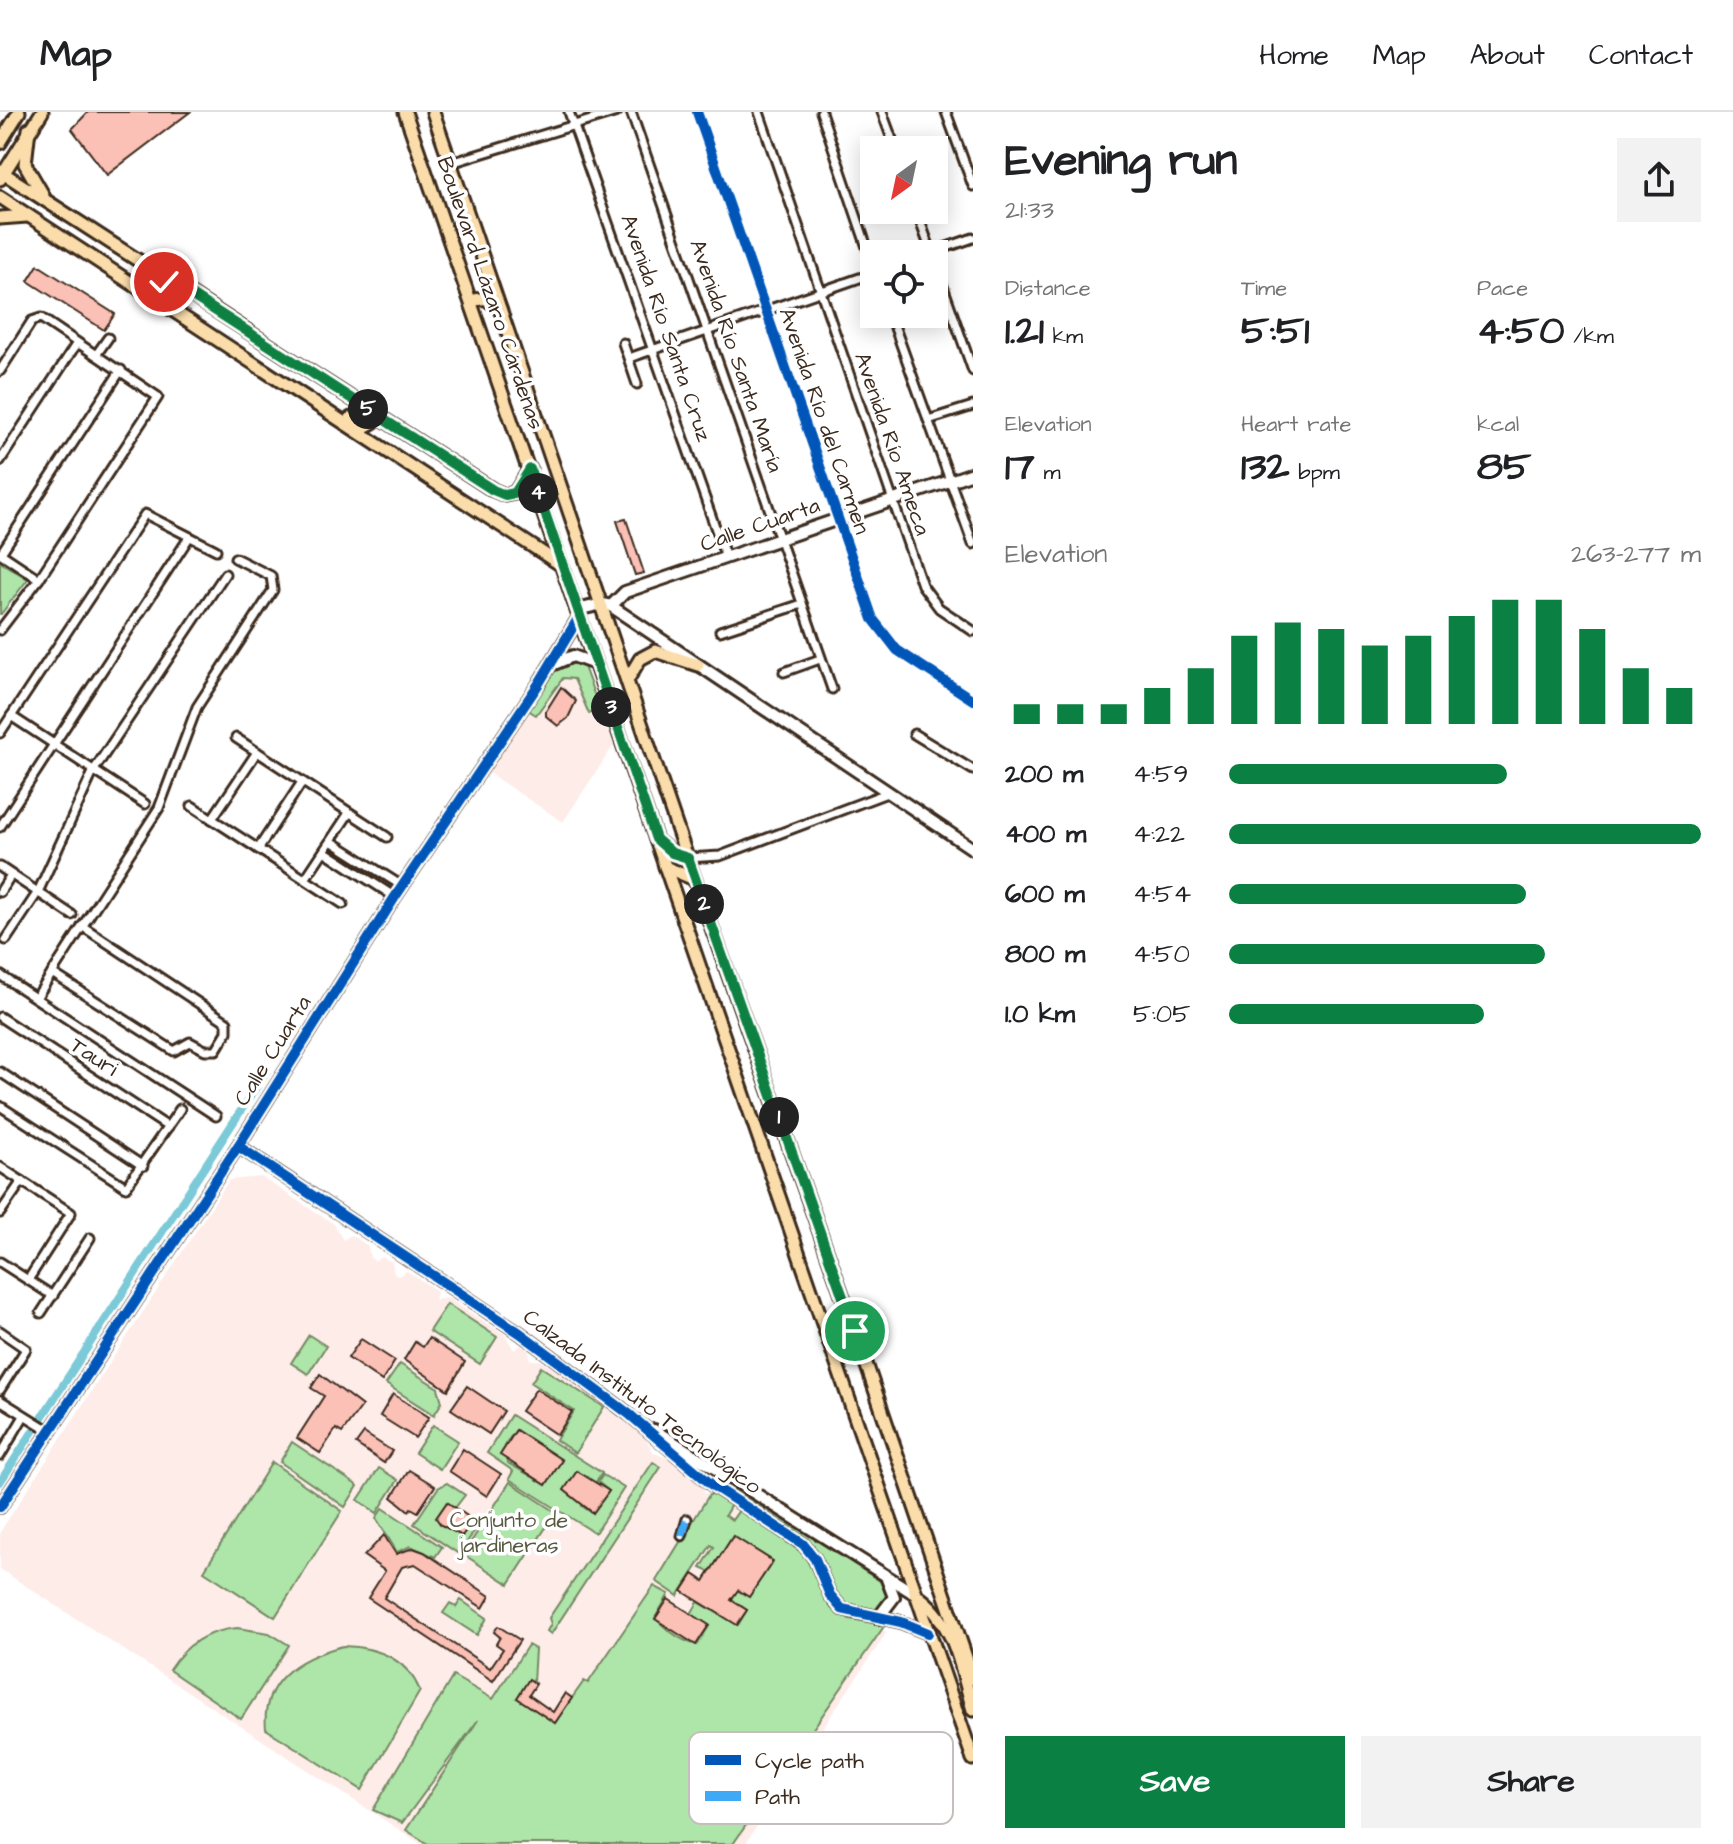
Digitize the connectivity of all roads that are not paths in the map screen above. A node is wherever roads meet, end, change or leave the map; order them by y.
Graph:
1 (42, 112) edge
2 (405, 112) edge
3 (433, 112) edge
4 (569, 112) edge
5 (617, 112) edge
6 (631, 112) edge
7 (697, 112) edge
8 (759, 112) edge
9 (821, 112) edge
10 (882, 112) edge
11 (946, 112) edge
12 (18, 114) edge
13 (574, 125) junction
14 (0, 128) edge
15 (29, 129) junction
16 (891, 136) edge
17 (0, 143) edge
18 (451, 163) junction
19 (1, 174) edge
20 (972, 181) edge
21 (0, 197) edge
22 (48, 202) junction
23 (31, 217) junction
24 (0, 218) edge
25 (973, 238) edge
26 (864, 240) edge
27 (948, 248) edge
28 (122, 276) junction
29 (860, 276) edge
30 (174, 284) junction
31 (821, 291) junction
32 (471, 301) junction
33 (948, 302) edge
34 (765, 311) junction
35 (503, 313) junction
36 (895, 328) edge
37 (708, 331) junction
38 (108, 338) dead end
39 (77, 343) junction
40 (623, 343) dead end
41 (652, 350) junction
42 (96, 355) junction
43 (629, 358) junction
44 (121, 370) junction
45 (0, 371) edge
46 (973, 371) edge
47 (637, 384) dead end
48 (308, 399) junction
49 (973, 406) edge
50 (372, 412) junction
51 (928, 420) junction
52 (0, 461) edge
53 (530, 469) junction
54 (973, 473) edge
55 (949, 481) junction
56 (892, 500) junction
57 (838, 519) junction
58 (188, 539) junction
59 (781, 539) junction
60 (972, 541) edge
61 (216, 550) dead end
62 (0, 553) edge
63 (235, 558) dead end
64 (726, 558) junction
65 (562, 565) junction
66 (225, 574) dead end
67 (39, 579) junction
68 (802, 604) junction
69 (607, 605) junction
70 (578, 613) junction
71 (1, 625) edge
72 (720, 631) dead end
73 (973, 631) edge
74 (820, 659) junction
75 (595, 664) junction
76 (698, 665) junction
77 (550, 666) junction
78 (784, 672) dead end
79 (628, 679) junction
80 (832, 689) dead end
81 (973, 700) edge
82 (11, 716) junction
83 (0, 733) edge
84 (914, 734) dead end
85 (236, 738) dead end
86 (54, 744) junction
87 (257, 752) junction
88 (94, 770) junction
89 (973, 770) edge
90 (302, 782) junction
91 (887, 793) junction
92 (145, 804) dead end
93 (192, 806) dead end
94 (349, 813) junction
95 (212, 819) junction
96 (0, 827) edge
97 (387, 837) dead end
98 (656, 839) junction
99 (331, 841) junction
100 (258, 849) junction
101 (973, 849) edge
102 (324, 851) junction
103 (688, 858) junction
104 (0, 867) edge
105 (665, 867) junction
106 (11, 875) junction
107 (305, 879) junction
108 (695, 879) junction
109 (402, 886) junction
110 (0, 892) edge
111 (38, 892) junction
112 (395, 897) junction
113 (343, 904) dead end
114 (72, 915) dead end
115 (82, 926) junction
116 (6, 940) dead end
117 (52, 973) junction
118 (0, 975) edge
119 (36, 998) junction
120 (742, 1010) junction
121 (717, 1013) junction
122 (0, 1017) edge
123 (0, 1072) edge
124 (0, 1106) edge
125 (180, 1109) dead end
126 (216, 1116) dead end
127 (168, 1127) junction
128 (238, 1146) junction
129 (143, 1166) junction
130 (0, 1167) edge
131 (22, 1181) junction
132 (0, 1213) edge
133 (90, 1238) dead end
134 (0, 1262) edge
135 (28, 1280) junction
136 (53, 1296) junction
137 (41, 1313) dead end
138 (0, 1331) edge
139 (855, 1331) junction
140 (829, 1338) junction
141 (0, 1390) edge
142 (0, 1400) edge
143 (629, 1414) junction
144 (26, 1417) junction
145 (47, 1429) junction
146 (0, 1456) edge
147 (726, 1476) junction
148 (718, 1489) junction
149 (0, 1507) edge
150 (687, 1519) dead end
151 (682, 1536) dead end
152 (886, 1577) junction
153 (915, 1594) junction
154 (878, 1618) junction
155 (928, 1633) junction
156 (973, 1678) edge
157 (973, 1710) edge
158 (973, 1759) edge

1 - 15 main road
2 - 32 main road, Boulevard Lázaro Cárdenas
3 - 18 main road, Boulevard Lázaro Cárdenas
4 - 13 street, Avenida Río Santa Cruz
5 - 13 street
6 - 37 street, Avenida Río Santa María
7 - 34 street, Avenida Río del Carmen
8 - 31 street, Avenida Río Ameca
9 - 26 street
10 - 16 street
11 - 20 street
12 - 14 main road
12 - 17 main road
13 - 18 street
13 - 41 street, Avenida Río Santa Cruz
15 - 19 main road
15 - 22 main road
18 - 35 main road, Boulevard Lázaro Cárdenas
19 - 22 main road
21 - 23 main road
22 - 30 main road
23 - 24 main road
23 - 28 main road
25 - 27 street
28 - 30 main road
28 - 48 main road
29 - 31 street
30 - 50 main road
31 - 34 street
31 - 56 street, Avenida Río Ameca
32 - 35 main road
32 - 53 main road, Boulevard Lázaro Cárdenas
33 - 46 street
34 - 37 street
34 - 57 street, Avenida Río del Carmen
35 - 69 main road, Boulevard Lázaro Cárdenas
36 - 51 street
37 - 41 street
37 - 59 street, Avenida Río Santa María
38 - 42 street
39 - 42 street
39 - 45 street
39 - 52 street
40 - 43 street
41 - 43 street
41 - 64 street, Avenida Río Santa Cruz
42 - 44 street
43 - 47 street
44 - 62 street
44 - 67 street
48 - 50 main road
48 - 65 main road
49 - 51 street
50 - 53 main road
51 - 55 street
53 - 65 main road, Boulevard Lázaro Cárdenas
54 - 55 street, Calle Cuarta
55 - 56 street, Calle Cuarta
55 - 60 street
56 - 57 street, Calle Cuarta
56 - 73 street, Avenida Río Ameca
57 - 59 street, Calle Cuarta
57 - 81 street, Avenida Río del Carmen
58 - 61 street
58 - 82 street
58 - 86 street
59 - 64 street, Calle Cuarta
59 - 68 street, Avenida Río Santa María
62 - 67 street
63 - 115 street
64 - 69 street, Calle Cuarta
65 - 70 main road, Boulevard Lázaro Cárdenas
66 - 88 street
67 - 71 street
68 - 72 street
68 - 74 street, Avenida Río Santa María
69 - 70 street
69 - 76 street
69 - 79 main road, Boulevard Lázaro Cárdenas
70 - 75 main road, Boulevard Lázaro Cárdenas
70 - 77 street, Calle Cuarta
74 - 78 street
74 - 80 street, Avenida Río Santa María
75 - 77 street
75 - 98 main road, Boulevard Lázaro Cárdenas
76 - 79 main road
76 - 91 street
77 - 109 street, Calle Cuarta
79 - 103 main road, Boulevard Lázaro Cárdenas
82 - 83 street
82 - 86 street
84 - 89 street
85 - 87 street
86 - 88 street
86 - 96 street
87 - 90 street
87 - 95 street
88 - 92 street
88 - 111 street
90 - 94 street
90 - 100 street
91 - 101 street
91 - 103 street
93 - 95 street
94 - 97 street
94 - 99 street
95 - 100 street
98 - 103 main road
98 - 105 main road, Boulevard Lázaro Cárdenas
99 - 102 street
99 - 109 street
100 - 107 street
102 - 107 street
102 - 112 street
103 - 108 main road, Boulevard Lázaro Cárdenas
104 - 106 street
105 - 108 main road
105 - 121 main road, Boulevard Lázaro Cárdenas
106 - 110 street
106 - 111 street
107 - 113 street
108 - 120 main road, Boulevard Lázaro Cárdenas
109 - 112 street, Calle Cuarta
111 - 114 street
111 - 116 street
112 - 128 street, Calle Cuarta
115 - 117 street
115 - 117 street
117 - 119 street
118 - 119 street
119 - 126 street
120 - 121 main road
120 - 139 main road, Boulevard Lázaro Cárdenas
121 - 140 main road, Boulevard Lázaro Cárdenas
122 - 127 street, Tauri
123 - 129 street
124 - 129 street
125 - 127 street
127 - 129 street
128 - 143 street, Calzada Instituto Tecnológico
128 - 145 street, Calle Cuarta
130 - 131 street
131 - 132 street
131 - 135 street
133 - 136 street
134 - 135 street
135 - 136 street
136 - 137 street
138 - 141 street
139 - 140 main road
139 - 156 main road, Boulevard Lázaro Cárdenas
140 - 153 main road, Boulevard Lázaro Cárdenas
142 - 144 street
143 - 147 street, Calzada Instituto Tecnológico
143 - 148 street, Calzada Instituto Tecnológico
144 - 145 street
144 - 146 street
145 - 149 street, Calle Cuarta
147 - 148 street
147 - 152 street, Calzada Instituto Tecnológico
148 - 154 street, Calzada Instituto Tecnológico
150 - 151 street
152 - 153 street, Calzada Instituto Tecnológico
152 - 154 street
153 - 155 main road, Boulevard Lázaro Cárdenas
153 - 157 main road
154 - 155 street, Calzada Instituto Tecnológico
155 - 158 main road, Boulevard Lázaro Cárdenas

